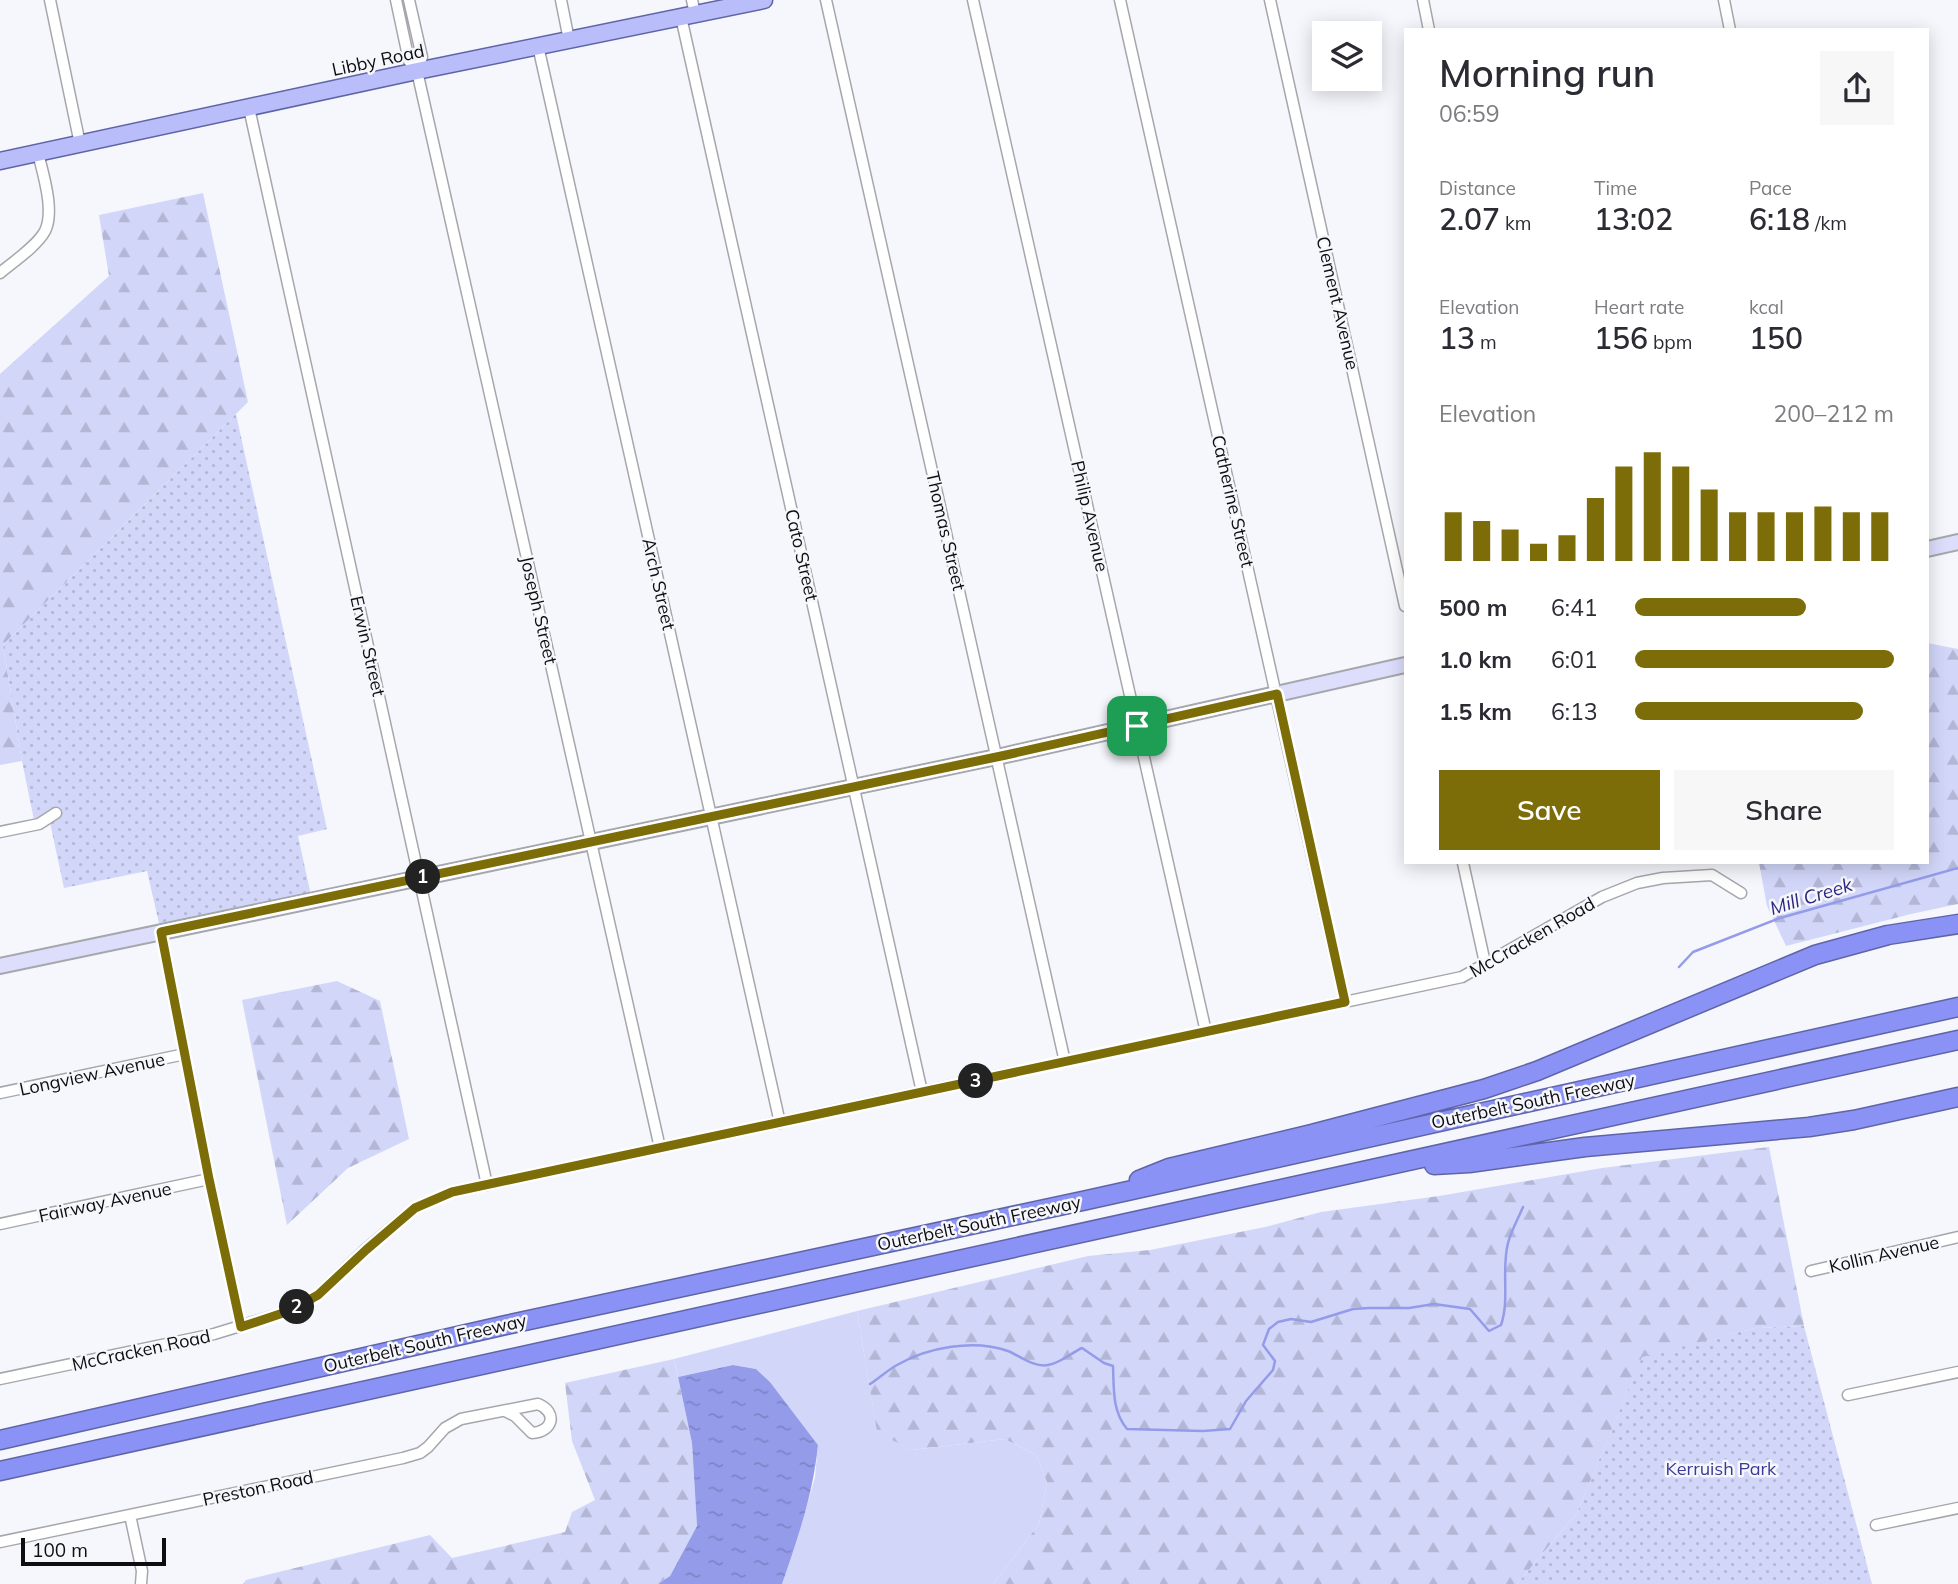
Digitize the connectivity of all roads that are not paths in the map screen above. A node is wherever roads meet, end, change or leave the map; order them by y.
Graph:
1 (50, 0) edge
2 (396, 0) edge
3 (410, 0) edge
4 (561, 0) edge
5 (764, 0) edge
6 (826, 0) edge
7 (973, 0) edge
8 (1120, 0) edge
9 (1270, 0) edge
10 (1423, 0) edge
11 (1724, 0) edge
12 (689, 10) edge
13 (1429, 28) edge
14 (1730, 28) edge
15 (569, 40) junction
16 (538, 46) junction
17 (417, 71) junction
18 (249, 108) junction
19 (80, 144) junction
20 (38, 153) junction
21 (0, 161) edge
22 (0, 273) edge
23 (1958, 542) edge
24 (1929, 549) edge
25 (1404, 602) edge
26 (1404, 665) edge
27 (1277, 694) junction
28 (1137, 726) junction
29 (997, 757) junction
30 (854, 786) junction
31 (56, 813) dead end
32 (711, 817) junction
33 (0, 832) edge
34 (592, 842) junction
35 (1463, 864) edge
36 (420, 878) junction
37 (1741, 893) dead end
38 (1958, 924) edge
39 (161, 932) junction
40 (1485, 963) junction
41 (0, 966) edge
42 (1345, 1002) junction
43 (1958, 1007) edge
44 (1206, 1032) junction
45 (1958, 1040) edge
46 (185, 1054) junction
47 (1065, 1062) junction
48 (922, 1092) junction
49 (0, 1093) edge
50 (1958, 1097) edge
51 (780, 1123) junction
52 (660, 1148) junction
53 (1378, 1168) junction
54 (209, 1179) junction
55 (487, 1185) junction
56 (1087, 1200) junction
57 (0, 1224) edge
58 (1958, 1237) edge
59 (1811, 1271) dead end
60 (241, 1327) junction
61 (1958, 1372) edge
62 (0, 1379) edge
63 (1848, 1395) dead end
64 (174, 1399) junction
65 (505, 1411) dead end
66 (0, 1432) edge
67 (0, 1440) edge
68 (0, 1471) edge
69 (1958, 1508) edge
70 (130, 1515) junction
71 (1876, 1525) dead end
72 (0, 1542) edge
73 (141, 1584) edge

1 - 19 street
2 - 17 street
3 - 17 street
4 - 15 street
5 - 12 main road, Libby Road
6 - 29 street, Thomas Street
7 - 28 street, Philip Avenue
8 - 27 street, Catherine Street
9 - 25 street, Clement Avenue
10 - 13 street
11 - 14 street
12 - 15 main road, Libby Road
12 - 30 street, Cato Street
15 - 16 main road, Libby Road
16 - 17 main road, Libby Road
16 - 32 street, Arch Street
17 - 18 main road, Libby Road
17 - 34 street, Joseph Street
18 - 19 main road, Libby Road
18 - 36 street, Erwin Street
19 - 20 main road, Libby Road
20 - 21 main road, Libby Road
20 - 22 street
23 - 24 street
26 - 27 street
27 - 28 street
27 - 42 street, Catherine Street
28 - 29 street
28 - 44 street, Philip Avenue
29 - 30 street
29 - 47 street, Thomas Street
30 - 32 street
30 - 48 street, Cato Street
31 - 33 street
32 - 34 street
32 - 51 street, Arch Street
34 - 36 street
34 - 52 street, Joseph Street
35 - 40 street
36 - 39 street
36 - 55 street, Erwin Street
37 - 40 street, McCracken Road
38 - 56 highway
39 - 41 street
39 - 46 street
40 - 42 street, McCracken Road
42 - 44 street, McCracken Road
43 - 56 highway, Outerbelt South Freeway
44 - 47 street, McCracken Road
45 - 53 highway, Outerbelt South Freeway
46 - 49 street, Longview Avenue
46 - 54 street
47 - 48 street, McCracken Road
48 - 51 street, McCracken Road
50 - 53 highway
51 - 52 street, McCracken Road
52 - 55 street, McCracken Road
53 - 68 highway, Outerbelt South Freeway
54 - 57 street, Fairway Avenue
54 - 60 street
55 - 60 street, McCracken Road
56 - 64 highway, Outerbelt South Freeway
58 - 59 street, Kollin Avenue
60 - 62 street, McCracken Road
61 - 63 street
64 - 66 highway
64 - 67 highway, Outerbelt South Freeway
65 - 70 street, Preston Road
69 - 71 street
70 - 72 street, Preston Road
70 - 73 street

